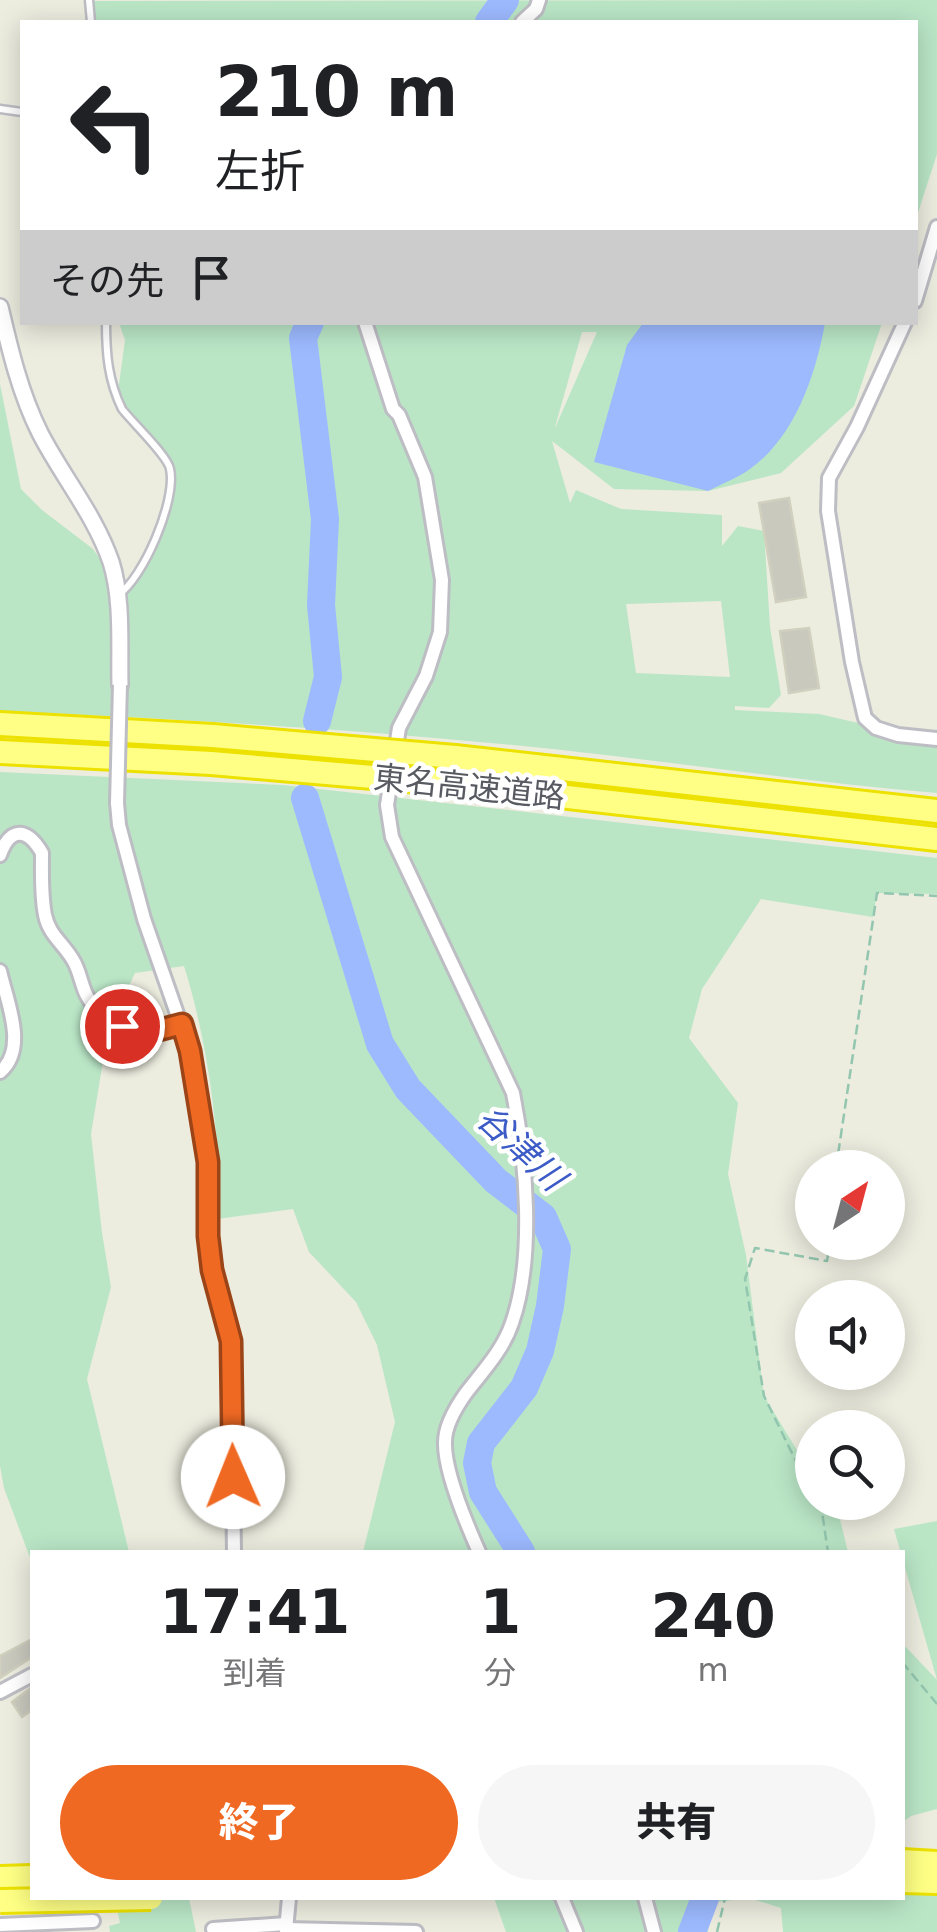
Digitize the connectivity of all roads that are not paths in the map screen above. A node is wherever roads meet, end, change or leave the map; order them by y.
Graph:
1 (539, 0) edge
2 (524, 20) edge
3 (937, 227) edge
4 (918, 291) edge
5 (0, 307) edge
6 (106, 325) edge
7 (365, 325) edge
8 (904, 325) edge
9 (117, 596) junction
10 (120, 685) joint
11 (0, 724) edge
12 (937, 740) edge
13 (0, 752) edge
14 (937, 811) edge
15 (937, 838) edge
16 (0, 855) edge
17 (0, 971) edge
18 (182, 1024) junction
19 (0, 1072) edge
20 (234, 1550) edge
21 (477, 1550) edge
22 (30, 1675) edge
23 (0, 1692) edge
24 (905, 1860) edge
25 (937, 1863) edge
26 (0, 1878) edge
27 (30, 1878) edge
28 (905, 1881) edge
29 (937, 1882) edge
30 (50, 1900) edge
31 (90, 1900) edge
32 (289, 1900) edge
33 (563, 1900) edge
34 (646, 1900) edge
35 (0, 1901) edge
36 (0, 1924) edge
37 (94, 1926) edge
38 (286, 1928) edge
39 (213, 1929) dead end
40 (416, 1932) edge
41 (576, 1932) edge
42 (654, 1932) edge

1 - 2 street
3 - 4 street
5 - 9 street
6 - 9 lane
7 - 21 street
8 - 12 street
9 - 10 street
10 - 18 street, bridge
11 - 14 highway, 東名高速道路, bridge
13 - 15 highway, 東名高速道路, bridge
16 - 18 street
17 - 19 street
18 - 20 street
22 - 23 street
24 - 25 highway
26 - 27 highway
28 - 29 highway
30 - 35 highway, bridge
31 - 37 street
32 - 38 street
33 - 41 street
34 - 42 street
36 - 37 street
38 - 39 street
38 - 40 street

